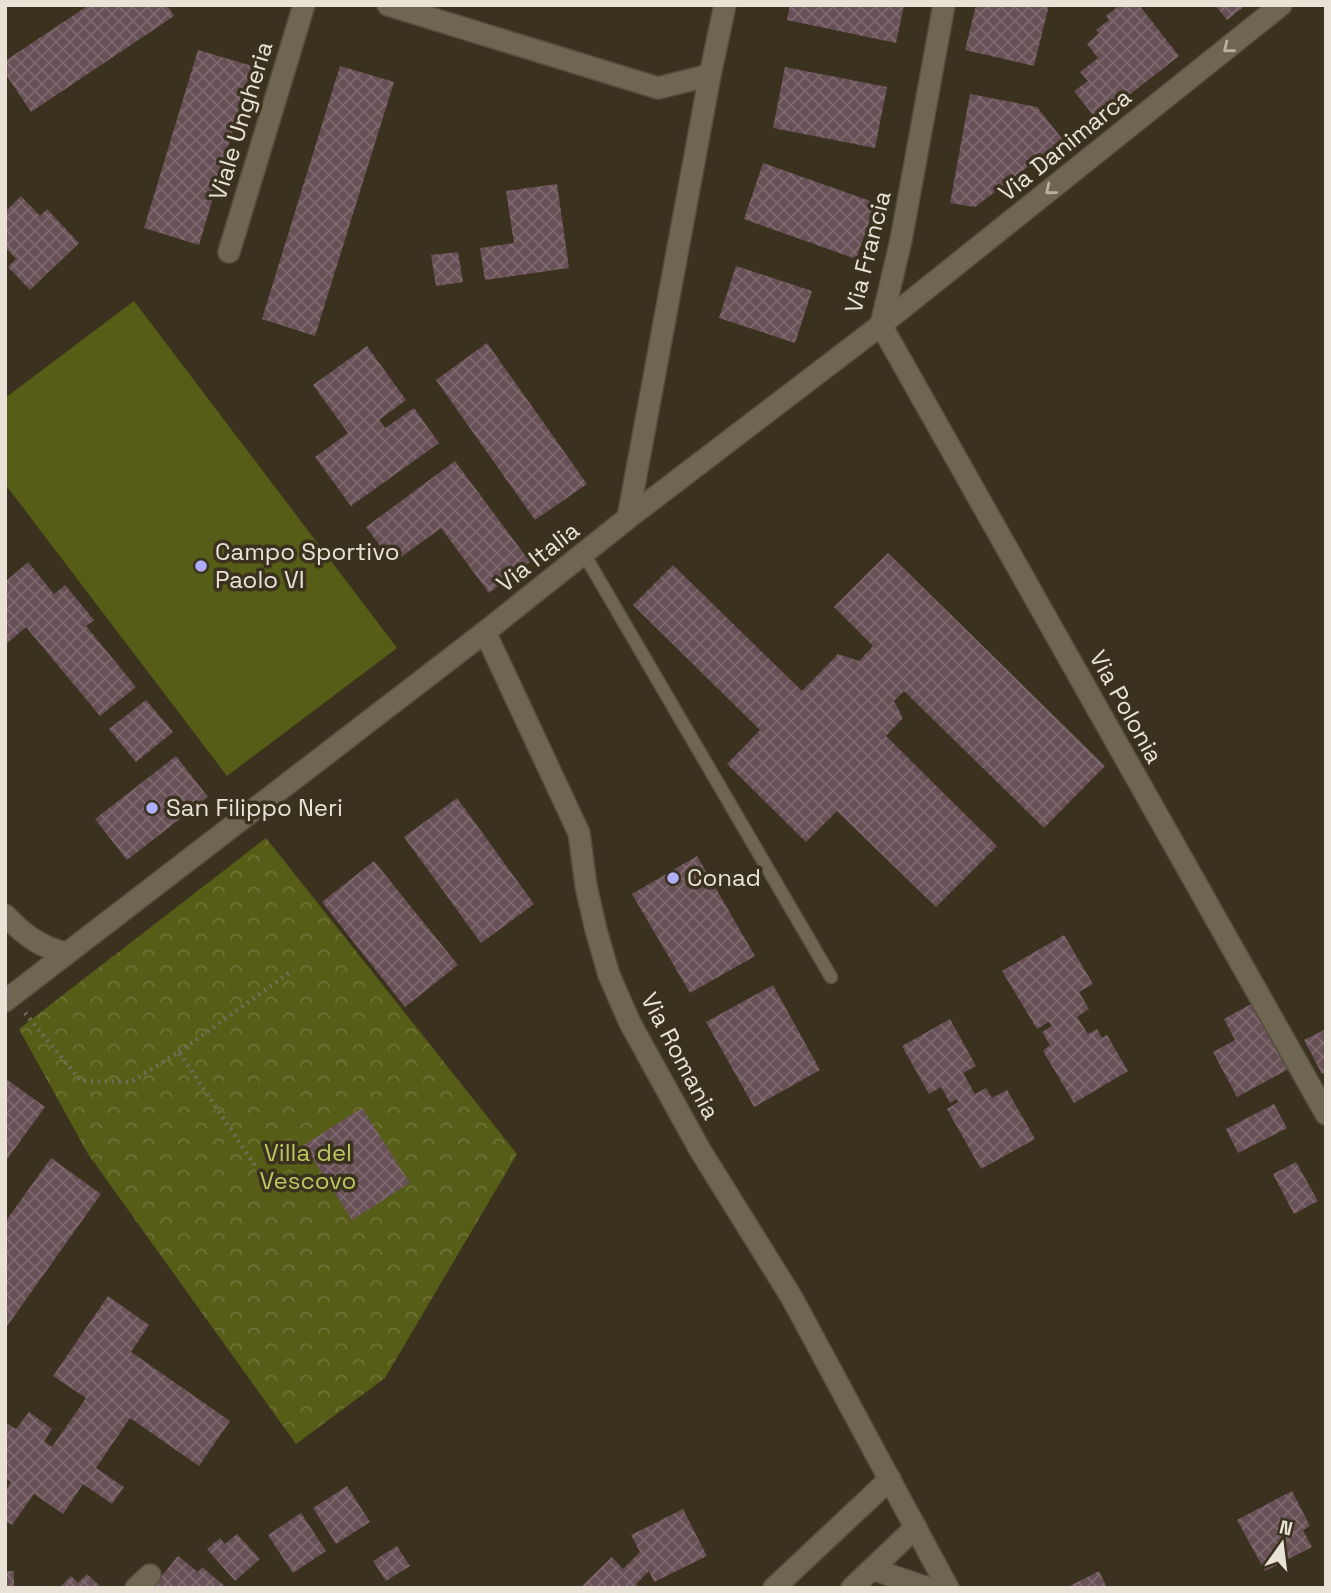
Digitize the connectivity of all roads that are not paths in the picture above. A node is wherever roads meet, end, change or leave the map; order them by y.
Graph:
1 (304, 5) edge
2 (388, 5) edge
3 (725, 5) edge
4 (944, 5) edge
5 (1281, 5) edge
6 (710, 75) junction
7 (229, 252) dead end
8 (881, 325) junction
9 (628, 518) junction
10 (584, 554) junction
11 (485, 632) junction
12 (5, 915) edge
13 (65, 953) junction
14 (831, 978) dead end
15 (8, 998) edge
16 (1326, 1114) edge
17 (890, 1479) junction
18 (916, 1527) junction
19 (872, 1569) junction
20 (774, 1588) edge
21 (852, 1588) edge
22 (928, 1588) edge
23 (948, 1588) edge

1 - 7 street, Viale Ungheria
2 - 6 street
3 - 6 street
4 - 8 street, Via Francia
5 -> 8 street, Via Danimarca
6 - 9 street
8 - 9 street, Via Francia
8 - 16 street, Via Polonia
9 - 10 street, Via Italia
10 - 11 street, Via Italia
10 - 14 lane
11 - 13 street, Via Italia
11 - 17 street, Via Romania
12 - 13 street
13 - 15 street, Via Italia
17 - 18 street, Via Romania
17 - 20 street
18 - 19 street
18 - 23 street, Via Romania
19 - 21 street
19 - 22 street

